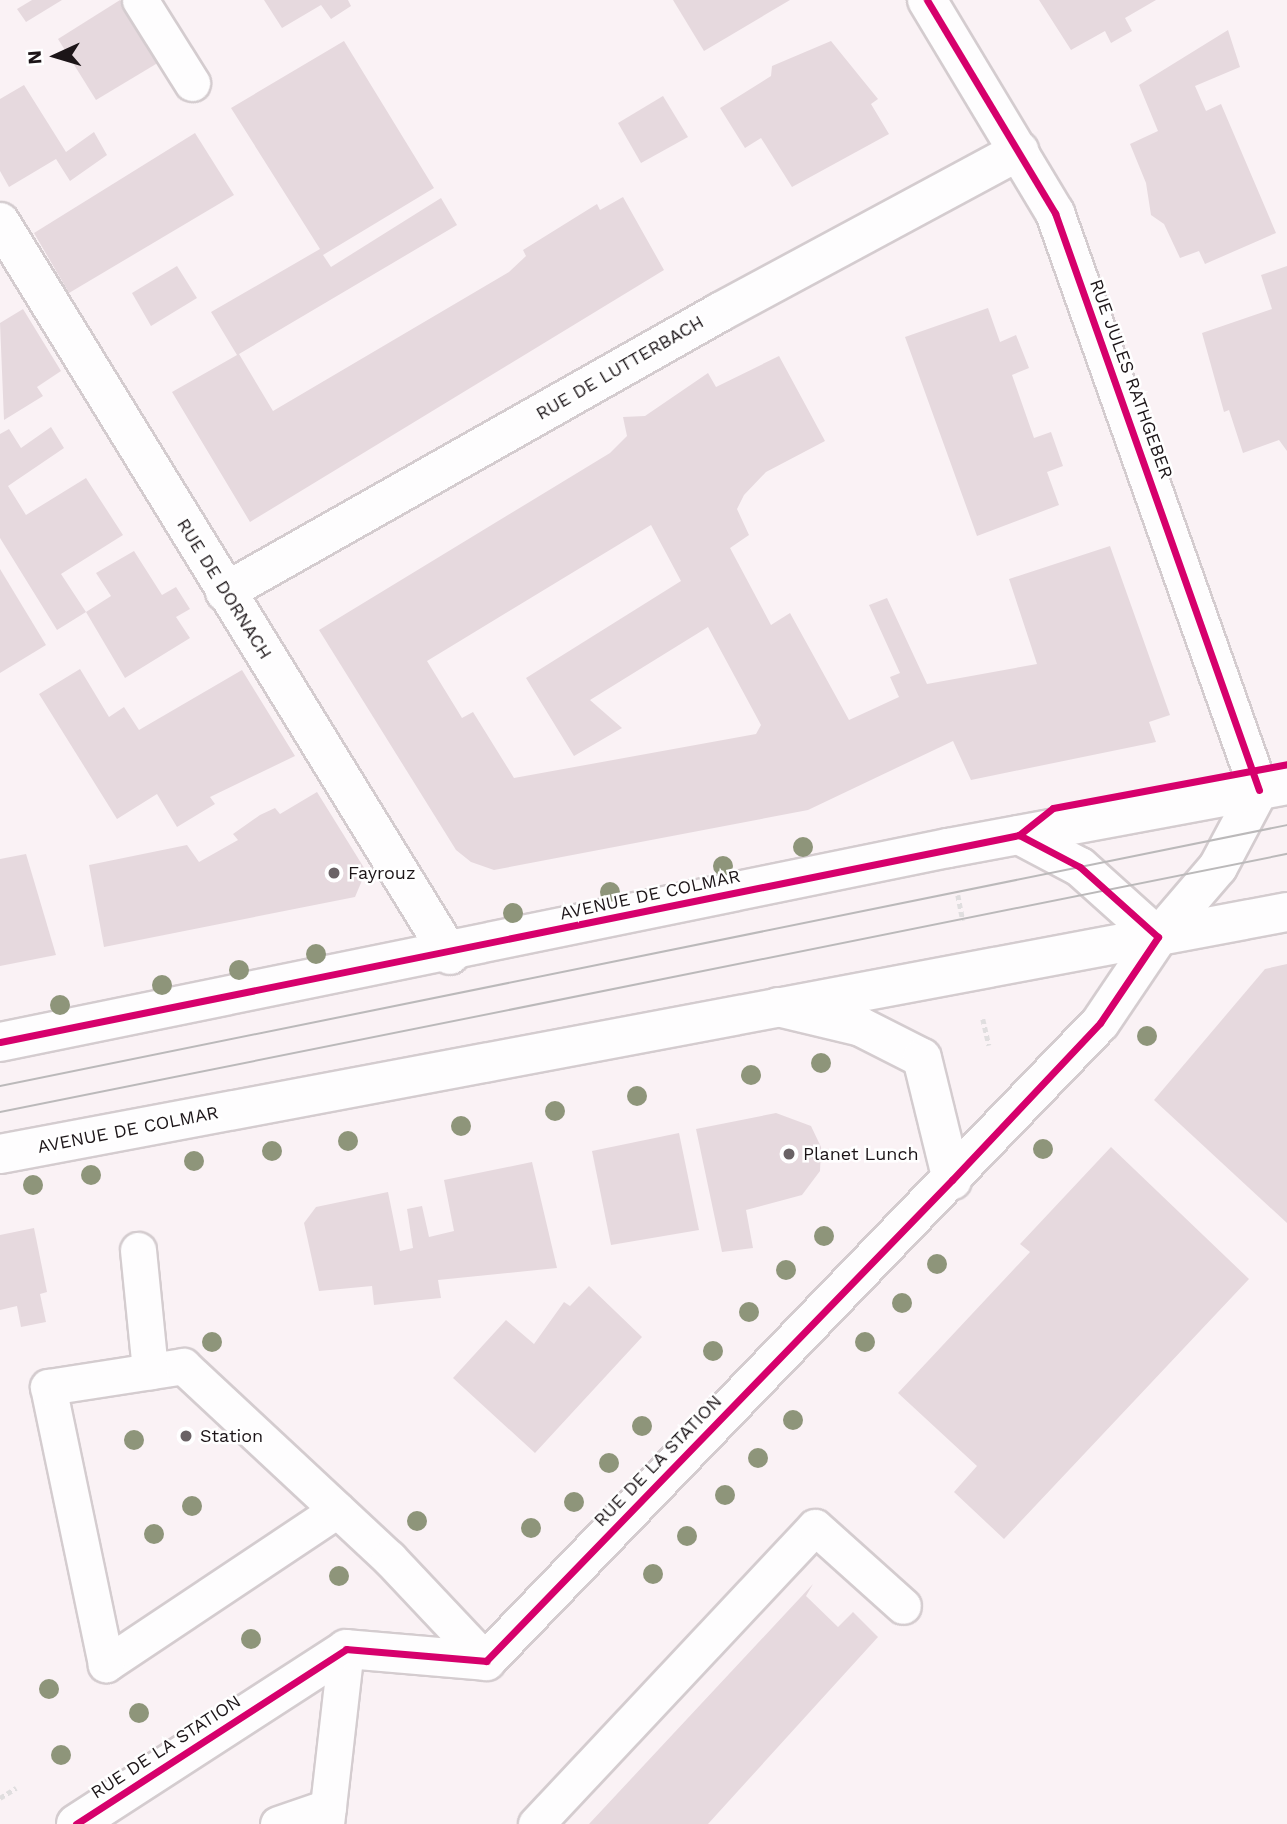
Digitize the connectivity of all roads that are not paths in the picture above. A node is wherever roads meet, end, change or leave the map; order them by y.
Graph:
1 (140, 0) edge
2 (927, 0) edge
3 (192, 83) dead end
4 (1019, 152) junction
5 (0, 222) edge
6 (225, 592) junction
7 (1273, 788) edge
8 (1019, 835) junction
9 (1287, 912) edge
10 (1158, 937) junction
11 (450, 955) junction
12 (778, 1007) junction
13 (0, 1042) edge
14 (0, 1154) edge
15 (952, 1180) junction
16 (138, 1250) dead end
17 (150, 1371) junction
18 (337, 1510) junction
19 (903, 1606) dead end
20 (346, 1649) junction
21 (486, 1661) junction
22 (327, 1816) edge
23 (76, 1824) edge
24 (278, 1824) edge
25 (536, 1824) edge

1 - 3 lane
2 - 4 street, RUE JULES RATHGEBER
4 - 6 street, RUE DE LUTTERBACH
4 - 7 street, RUE JULES RATHGEBER
5 - 6 street, RUE DE DORNACH
6 - 11 street, RUE DE DORNACH
7 - 8 street, AVENUE DE COLMAR
7 - 10 street, RUE DE LA STATION
8 - 10 street
8 - 11 street, AVENUE DE COLMAR
9 - 10 street, AVENUE DE COLMAR
10 - 12 street, AVENUE DE COLMAR
10 - 15 street, RUE DE LA STATION
11 - 13 street, AVENUE DE COLMAR
12 - 14 street, AVENUE DE COLMAR
12 - 15 street
15 - 21 street, RUE DE LA STATION
16 - 17 lane
17 - 18 lane
17 - 18 lane
18 - 21 lane
19 - 25 lane
20 - 21 street
20 - 22 lane
20 - 23 street, RUE DE LA STATION
22 - 24 lane

